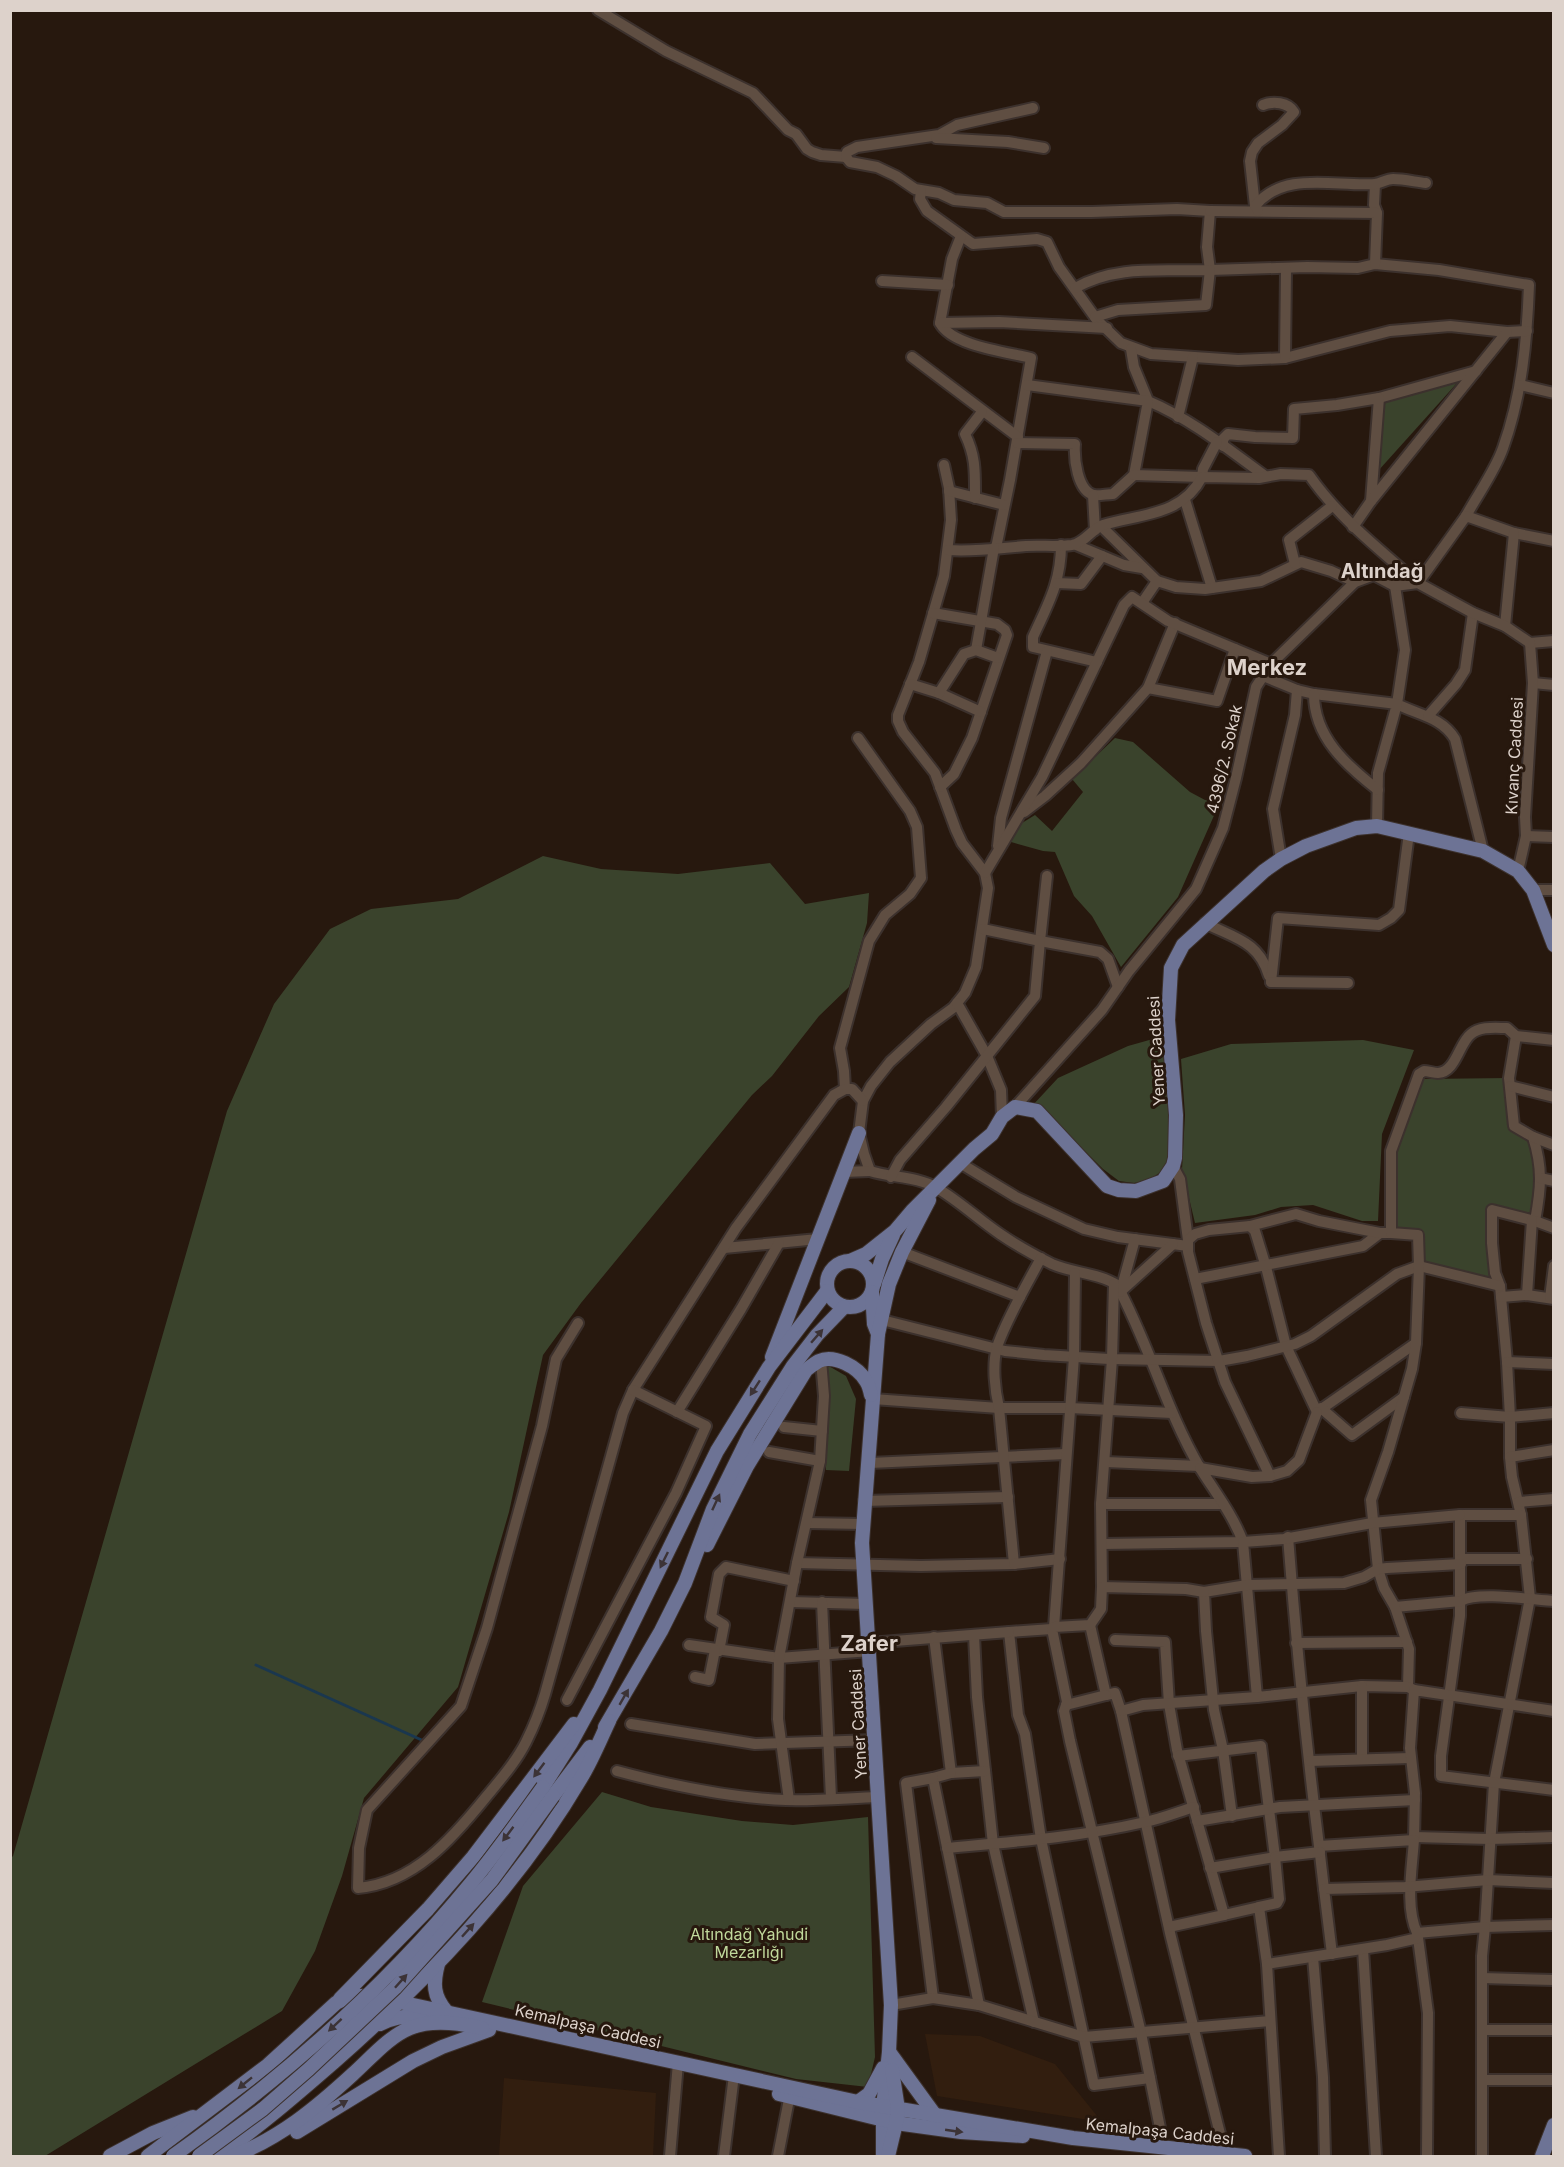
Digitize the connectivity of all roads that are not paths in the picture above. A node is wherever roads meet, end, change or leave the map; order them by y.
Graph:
1 (598, 10) edge
2 (1263, 105) dead end
3 (1033, 108) dead end
4 (911, 141) junction
5 (1044, 148) dead end
6 (846, 157) junction
7 (1426, 183) dead end
8 (1375, 184) junction
9 (921, 191) junction
10 (1256, 209) junction
11 (1210, 211) junction
12 (1377, 213) junction
13 (961, 237) junction
14 (1375, 264) junction
15 (1286, 269) junction
16 (1210, 270) junction
17 (882, 281) dead end
18 (948, 285) junction
19 (1075, 288) junction
20 (1095, 316) junction
21 (940, 323) junction
22 (1107, 328) junction
23 (1527, 331) junction
24 (1507, 332) junction
25 (1131, 349) junction
26 (912, 357) dead end
27 (1193, 357) junction
28 (1285, 358) junction
29 (1476, 371) junction
30 (1027, 385) junction
31 (1520, 385) junction
32 (1554, 393) edge
33 (1379, 398) junction
34 (1148, 401) junction
35 (982, 412) junction
36 (1178, 417) junction
37 (1017, 440) junction
38 (1220, 444) junction
39 (944, 465) dead end
40 (1134, 475) junction
41 (1265, 476) junction
42 (1202, 477) junction
43 (949, 491) junction
44 (1093, 495) junction
45 (975, 498) junction
46 (1185, 500) junction
47 (1371, 501) junction
48 (1004, 505) junction
49 (1332, 506) junction
50 (1466, 516) junction
51 (1353, 527) junction
52 (1098, 528) junction
53 (1514, 533) junction
54 (1554, 541) edge
55 (1076, 544) junction
56 (1061, 545) junction
57 (995, 548) junction
58 (948, 550) junction
59 (1102, 556) junction
60 (1295, 564) junction
61 (1142, 568) junction
62 (1157, 581) junction
63 (1355, 582) junction
64 (1057, 583) junction
65 (1418, 583) junction
66 (1395, 586) junction
67 (1212, 588) junction
68 (1142, 603) junction
69 (933, 613) junction
70 (1473, 613) junction
71 (981, 622) junction
72 (1175, 623) junction
73 (1505, 626) junction
74 (1554, 641) edge
75 (1530, 643) junction
76 (1235, 649) junction
77 (976, 650) junction
78 (1047, 651) junction
79 (998, 658) junction
80 (1096, 662) junction
81 (1271, 664) junction
82 (1263, 676) junction
83 (1533, 683) junction
84 (910, 684) junction
85 (1554, 685) edge
86 (1148, 688) junction
87 (1297, 690) junction
88 (939, 693) junction
89 (1314, 694) junction
90 (1397, 704) junction
91 (981, 712) junction
92 (1428, 716) junction
93 (858, 738) dead end
94 (940, 787) junction
95 (1378, 790) junction
96 (1021, 814) junction
97 (1377, 826) junction
98 (1408, 833) junction
99 (1526, 836) junction
100 (1554, 837) edge
101 (998, 849) junction
102 (1483, 851) junction
103 (1281, 859) junction
104 (1518, 871) junction
105 (985, 873) junction
106 (1047, 876) dead end
107 (1533, 890) junction
108 (1554, 890) edge
109 (1205, 923) junction
110 (983, 929) junction
111 (1040, 941) junction
112 (1554, 945) edge
113 (1271, 982) junction
114 (1348, 983) dead end
115 (1118, 987) junction
116 (957, 1003) junction
117 (1516, 1036) junction
118 (1554, 1040) edge
119 (987, 1056) junction
120 (1510, 1086) junction
121 (845, 1089) junction
122 (1554, 1096) edge
123 (863, 1101) junction
124 (1015, 1107) junction
125 (1002, 1117) junction
126 (859, 1132) junction
127 (1533, 1137) junction
128 (1554, 1145) edge
129 (960, 1163) junction
130 (1173, 1166) junction
131 (870, 1171) junction
132 (843, 1172) junction
133 (891, 1177) junction
134 (1540, 1178) junction
135 (1554, 1181) edge
136 (936, 1187) junction
137 (1534, 1220) junction
138 (1250, 1226) junction
139 (1554, 1228) edge
140 (895, 1231) junction
141 (1386, 1233) junction
142 (818, 1239) junction
143 (1135, 1239) junction
144 (778, 1243) junction
145 (1188, 1243) junction
146 (1173, 1244) junction
147 (724, 1248) junction
148 (902, 1252) junction
149 (1041, 1258) junction
150 (850, 1261) junction
151 (1419, 1266) junction
152 (1554, 1266) edge
153 (1266, 1267) junction
154 (1075, 1272) junction
155 (1195, 1280) junction
156 (873, 1288) junction
157 (1117, 1288) junction
158 (827, 1291) junction
159 (1500, 1292) junction
160 (1527, 1295) junction
161 (1020, 1297) junction
162 (1552, 1299) edge
163 (847, 1307) junction
164 (578, 1323) dead end
165 (878, 1326) junction
166 (1416, 1344) junction
167 (1286, 1346) junction
168 (997, 1349) junction
169 (1074, 1357) junction
170 (1112, 1359) junction
171 (821, 1360) junction
172 (1151, 1360) junction
173 (1219, 1360) junction
174 (1507, 1362) junction
175 (1554, 1364) edge
176 (769, 1367) junction
177 (633, 1390) junction
178 (1404, 1397) junction
179 (873, 1399) junction
180 (999, 1408) junction
181 (1070, 1408) junction
182 (1109, 1410) junction
183 (1319, 1410) junction
184 (677, 1412) junction
185 (1172, 1413) junction
186 (1461, 1413) dead end
187 (1554, 1413) edge
188 (1510, 1417) junction
189 (784, 1427) dead end
190 (822, 1431) junction
191 (1554, 1450) edge
192 (769, 1452) dead end
193 (1066, 1454) junction
194 (1003, 1457) junction
195 (1510, 1457) junction
196 (820, 1461) junction
197 (1106, 1461) junction
198 (870, 1463) junction
199 (1199, 1467) junction
200 (1270, 1476) junction
201 (1008, 1497) junction
202 (1554, 1499) edge
203 (864, 1501) junction
204 (1519, 1502) junction
205 (1101, 1504) junction
206 (1223, 1504) junction
207 (1460, 1515) junction
208 (1521, 1515) junction
209 (807, 1522) junction
210 (1372, 1522) junction
211 (863, 1524) junction
212 (1288, 1536) junction
213 (1243, 1542) junction
214 (1102, 1544) junction
215 (1060, 1559) junction
216 (1527, 1559) junction
217 (1461, 1561) junction
218 (797, 1563) junction
219 (864, 1564) junction
220 (1014, 1564) junction
221 (1378, 1569) junction
222 (794, 1581) junction
223 (685, 1583) junction
224 (1292, 1583) junction
225 (1247, 1585) junction
226 (1102, 1587) junction
227 (1204, 1592) junction
228 (1530, 1598) junction
229 (1461, 1601) junction
230 (1554, 1601) edge
231 (790, 1602) junction
232 (822, 1602) junction
233 (866, 1604) junction
234 (1395, 1607) junction
235 (1090, 1625) junction
236 (1053, 1628) junction
237 (1009, 1632) junction
238 (974, 1635) junction
239 (934, 1637) junction
240 (1115, 1640) dead end
241 (1407, 1642) junction
242 (1296, 1643) junction
243 (688, 1645) dead end
244 (870, 1647) junction
245 (717, 1651) junction
246 (824, 1654) junction
247 (779, 1658) junction
248 (694, 1677) dead end
249 (1362, 1686) junction
250 (1411, 1688) junction
251 (600, 1690) junction
252 (1301, 1691) junction
253 (1106, 1695) junction
254 (1450, 1696) junction
255 (1257, 1697) junction
256 (567, 1700) dead end
257 (1214, 1700) junction
258 (1169, 1704) junction
259 (1066, 1705) junction
260 (1510, 1705) junction
261 (1120, 1711) junction
262 (1554, 1711) edge
263 (609, 1721) junction
264 (631, 1724) dead end
265 (828, 1740) junction
266 (875, 1740) junction
267 (781, 1744) junction
268 (1223, 1750) junction
269 (1178, 1756) junction
270 (1410, 1758) junction
271 (1362, 1759) junction
272 (1310, 1761) junction
273 (617, 1771) dead end
274 (985, 1771) junction
275 (951, 1773) junction
276 (933, 1778) junction
277 (1494, 1783) junction
278 (1554, 1790) edge
279 (548, 1791) junction
280 (878, 1797) junction
281 (831, 1798) junction
282 (789, 1800) junction
283 (1415, 1800) junction
284 (1314, 1804) junction
285 (1194, 1807) junction
286 (1270, 1810) junction
287 (1232, 1816) junction
288 (1197, 1821) junction
289 (1146, 1822) junction
290 (1092, 1832) junction
291 (1554, 1837) edge
292 (1414, 1838) junction
293 (1041, 1839) junction
294 (1490, 1839) junction
295 (993, 1844) junction
296 (947, 1848) junction
297 (1320, 1849) junction
298 (1275, 1857) junction
299 (1210, 1868) junction
300 (1488, 1880) junction
301 (1554, 1882) edge
302 (1411, 1885) junction
303 (1324, 1889) junction
304 (1259, 1907) junction
305 (1224, 1915) junction
306 (1554, 1925) edge
307 (1169, 1927) junction
308 (1485, 1927) junction
309 (1418, 1936) junction
310 (1363, 1949) junction
311 (1332, 1954) junction
312 (1313, 1957) junction
313 (438, 1964) junction
314 (1267, 1964) junction
315 (1482, 1978) junction
316 (1554, 1980) edge
317 (933, 1998) junction
318 (400, 2002) junction
319 (336, 2003) junction
320 (891, 2005) junction
321 (979, 2005) junction
322 (446, 2011) junction
323 (1270, 2021) junction
324 (1034, 2022) junction
325 (1195, 2027) junction
326 (484, 2028) junction
327 (1483, 2030) junction
328 (1554, 2030) edge
329 (368, 2032) junction
330 (1141, 2033) junction
331 (1083, 2037) junction
332 (890, 2052) junction
333 (268, 2065) junction
334 (678, 2067) junction
335 (1150, 2078) junction
336 (734, 2079) junction
337 (1483, 2080) junction
338 (1554, 2080) edge
339 (790, 2092) junction
340 (291, 2099) junction
341 (858, 2102) junction
342 (214, 2108) junction
343 (882, 2113) junction
344 (935, 2115) junction
345 (897, 2116) junction
346 (1554, 2125) edge
347 (1073, 2138) junction
348 (1164, 2148) junction
349 (1132, 2151) edge
350 (885, 2152) edge
351 (1197, 2154) edge
352 (1225, 2154) junction
353 (110, 2157) edge
354 (148, 2157) edge
355 (173, 2157) edge
356 (199, 2157) edge
357 (217, 2157) edge
358 (233, 2157) edge
359 (254, 2157) edge
360 (670, 2157) edge
361 (724, 2157) edge
362 (778, 2157) edge
363 (1245, 2157) edge
364 (1279, 2157) edge
365 (1326, 2157) edge
366 (1376, 2157) edge
367 (1427, 2157) edge
368 (1482, 2157) edge
369 (1542, 2157) edge

1 - 6 street
2 - 10 street
3 - 4 street
4 - 5 street
4 - 6 street
6 - 9 street
7 - 8 street
8 - 10 street
8 - 12 street
9 - 11 street
9 - 13 street
10 - 11 street
10 - 12 street
11 - 16 street
12 - 14 street
13 - 18 street
13 - 19 street
14 - 15 street
14 - 23 street
15 - 16 street
15 - 28 street
16 - 19 street
16 - 20 street
17 - 18 street
18 - 21 street
19 - 20 street
20 - 22 street
21 - 22 street
21 - 30 street
22 - 25 street
23 - 24 street
23 - 31 street
24 - 28 street
24 - 29 street
25 - 27 street
25 - 34 street
26 - 35 street
27 - 28 street
27 - 36 street
29 - 33 street
29 - 47 street
30 - 34 street
30 - 37 street
31 - 32 street
31 - 50 street
33 - 38 street
33 - 47 street
34 - 36 street
34 - 40 street
35 - 37 street
35 - 45 street
36 - 38 street
37 - 44 street
37 - 48 street
38 - 41 street
38 - 42 street
39 - 43 street
40 - 42 street
40 - 44 street
41 - 42 street
41 - 49 street
42 - 46 street
43 - 45 street
43 - 58 street
44 - 52 street
45 - 48 street
46 - 52 street
46 - 67 street
47 - 51 street
48 - 57 street
49 - 51 street
49 - 60 street
50 - 53 street
50 - 65 street
51 - 65 street
52 - 55 street
52 - 61 street
53 - 54 street
53 - 73 street
55 - 56 street
55 - 59 street
56 - 57 street
56 - 64 street
57 - 58 street
57 - 71 street
58 - 69 street
59 - 61 street
59 - 64 street
60 - 63 street
60 - 67 street
61 - 62 street
62 - 67 street
62 - 68 street
63 - 66 street
63 - 81 street, 4396/2. Sokak
64 - 78 street
65 - 66 street
65 - 70 street
66 - 90 street
68 - 72 street
68 - 80 street
69 - 71 street
69 - 84 street
70 - 73 street
70 - 92 street
71 - 77 street
71 - 79 street
72 - 76 street
72 - 86 street
73 - 75 street
74 - 75 street
75 - 83 street, Kıvanç Caddesi
76 - 81 street
76 - 86 street
77 - 79 street
77 - 88 street
78 - 80 street
78 - 101 street
79 - 91 street
80 - 96 street
81 - 82 street, 4396/2. Sokak
82 - 87 street
82 - 115 street, 4396/2. Sokak
83 - 85 street
83 - 99 street, Kıvanç Caddesi
84 - 88 street
84 - 94 street
86 - 96 street
87 - 89 street
87 - 103 street
88 - 91 street
89 - 90 street
89 - 95 street
90 - 92 street
90 - 95 street
91 - 94 street
92 - 102 street
93 - 121 street
94 - 105 street
95 - 97 street
96 - 101 street
97 - 98 main road, Yener Caddesi
97 - 103 main road, Yener Caddesi
98 - 102 main road, Yener Caddesi
98 - 113 street
99 - 100 street
99 - 104 street, Kıvanç Caddesi
101 - 105 street
102 - 104 main road, Yener Caddesi
103 - 109 main road, Yener Caddesi
104 - 107 main road
105 - 110 street
106 - 111 street
107 - 108 street
107 - 112 main road
109 - 113 street
109 - 130 main road, Yener Caddesi
110 - 111 street
110 - 116 street
111 - 115 street
111 - 119 street
113 - 114 street
115 - 124 street, 4396/2. Sokak
116 - 119 street
116 - 123 street
117 - 118 street
117 - 120 street
117 - 141 street
119 - 125 street
119 - 133 street
120 - 122 street
120 - 127 street
121 - 123 street
121 - 147 street
123 - 126 street
124 - 125 main road, Yener Caddesi
124 - 130 main road
125 - 129 main road, Yener Caddesi
126 - 131 street
126 - 132 main road
127 - 128 street
127 - 134 street
129 - 136 main road, Yener Caddesi
129 - 143 street
130 - 145 street
131 - 132 street
131 - 133 street
132 - 142 main road
133 - 136 street
134 - 135 street
134 - 137 street
136 - 140 main road, Yener Caddesi
136 - 148 main road
136 - 149 street
137 - 139 street
137 - 159 street
137 - 160 street
138 - 141 street
138 - 145 street
138 - 153 street
140 - 150 main road, Yener Caddesi
140 - 156 main road, Yener Caddesi
141 - 151 street
141 - 153 street
142 - 144 street
142 - 176 main road
143 - 146 street
143 - 157 street
144 - 147 street
144 - 184 street
145 - 146 street
145 - 155 street
146 - 157 street
147 - 177 street
148 - 161 street
148 - 165 main road
149 - 154 street
149 - 161 street
150 - 156 main road
150 - 158 main road
151 - 159 street
151 - 166 street
151 - 167 street
152 - 162 street
153 - 155 street
153 - 167 street
154 - 157 street
154 - 169 street
155 - 173 street
156 - 163 main road
156 - 165 main road, Yener Caddesi
157 - 170 street
157 - 172 street
158 - 163 main road
158 - 176 main road
159 - 160 street
159 - 174 street
160 - 162 street
161 - 168 street
163 - 165 main road
223 -> 163 main road
164 - 177 street
165 - 168 street
165 - 179 main road, Yener Caddesi
166 - 178 street
166 - 183 street
167 - 173 street
167 - 183 street
168 - 169 street
168 - 180 street
169 - 170 street
169 - 181 street
170 - 172 street
170 - 182 street
171 - 179 main road
171 - 190 street
171 - 223 main road
172 - 173 street
172 - 185 street
173 - 200 street
174 - 175 street
174 - 188 street
176 -> 251 main road
177 - 184 street
178 - 183 street
178 - 210 street
179 - 180 street
179 - 198 main road, Yener Caddesi
180 - 181 street
180 - 194 street
181 - 182 street
181 - 193 street
182 - 185 street
182 - 197 street
183 - 200 street
184 - 256 street
185 - 199 street
186 - 188 street
187 - 188 street
188 - 195 street
189 - 190 street
190 - 196 street
191 - 195 street
192 - 196 street
193 - 194 street
193 - 215 street
194 - 198 street
194 - 201 street
195 - 204 street
196 - 209 street
197 - 199 street
197 - 205 street
198 - 203 main road, Yener Caddesi
199 - 200 street
199 - 206 street
201 - 203 street
201 - 220 street
202 - 204 street
203 - 211 main road, Yener Caddesi
204 - 208 street
205 - 206 street
205 - 214 street
206 - 213 street
207 - 208 street
207 - 210 street
207 - 217 street
208 - 216 street
209 - 211 street
209 - 218 street
210 - 212 street
210 - 221 street
211 - 219 main road, Yener Caddesi
212 - 213 street
212 - 224 street
213 - 214 street
213 - 225 street
214 - 226 street
215 - 220 street
215 - 236 street
216 - 217 street
216 - 228 street
217 - 221 street
217 - 229 street
218 - 219 street
218 - 222 street
219 - 220 street
219 - 233 main road, Yener Caddesi
221 - 224 street
221 - 234 street
222 - 231 street
222 - 245 street
263 -> 223 main road
224 - 225 street
224 - 242 street
225 - 227 street
225 - 255 street
226 - 227 street
226 - 235 street
227 - 257 street
228 - 229 street
228 - 230 street
228 - 260 street
229 - 234 street
229 - 254 street
231 - 232 street
231 - 247 street
232 - 233 street
232 - 246 street
233 - 244 main road, Yener Caddesi
234 - 241 street
235 - 236 street
235 - 253 street
236 - 237 street
236 - 259 street
237 - 238 street
237 - 293 street
238 - 239 street
238 - 274 street
239 - 244 street
239 - 275 street
240 - 258 street
241 - 242 street
241 - 250 street
242 - 252 street
243 - 245 street
244 - 246 street
244 - 266 main road, Yener Caddesi
245 - 247 street
245 - 248 street
246 - 247 street
246 - 265 street
247 - 267 street
249 - 250 street
249 - 252 street
249 - 271 street
250 - 254 street
250 - 270 street
251 - 279 main road
251 -> 319 main road
252 - 255 street
252 - 272 street
253 - 259 street
253 - 261 street
254 - 260 street
254 - 277 street
255 - 257 street
257 - 258 street
257 - 268 street
258 - 261 street
258 - 269 street
259 - 290 street
260 - 262 street
260 - 277 street
261 - 289 street
263 - 279 main road
313 -> 263 main road
264 - 267 street
265 - 266 street
265 - 267 street
265 - 281 street
266 - 280 main road, Yener Caddesi
267 - 282 street
268 - 269 street
268 - 286 street
268 - 287 street
269 - 285 street
270 - 271 street
270 - 283 street
271 - 272 street
272 - 284 street
273 - 282 street
274 - 275 street
274 - 295 street
275 - 276 street
276 - 296 street
276 - 317 street
277 - 278 street
277 - 294 street
279 -> 355 main road, bridge
356 -> 279 main road, bridge
280 - 281 street
280 - 320 main road, Yener Caddesi
281 - 282 street
283 - 284 street
283 - 292 street
284 - 286 street
284 - 297 street
285 - 288 street
285 - 289 street
286 - 287 street
286 - 298 street
287 - 288 street
288 - 299 street
289 - 290 street
289 - 307 street
290 - 293 street
290 - 330 street
291 - 294 street
292 - 294 street
292 - 297 street
292 - 302 street
293 - 295 street
293 - 331 street
294 - 300 street
295 - 296 street
295 - 324 street
296 - 321 street
297 - 298 street
297 - 303 street
298 - 299 street
298 - 304 street
299 - 305 street
300 - 301 street
300 - 302 street
300 - 308 street
302 - 303 street
302 - 309 street
303 - 311 street
304 - 305 street
304 - 314 street
305 - 307 street
306 - 308 street
307 - 325 street
308 - 309 street
308 - 315 street
309 - 310 street
309 - 367 street
310 - 311 street
310 - 366 street
311 - 312 street
312 - 314 street
312 - 365 street
313 - 318 main road
313 - 322 main road
314 - 323 street
315 - 316 street
315 - 327 street
317 - 320 street
317 - 321 street
318 - 319 main road, Kemalpaşa Caddesi
318 - 322 main road, Kemalpaşa Caddesi
318 - 329 main road
319 - 333 main road, Kemalpaşa Caddesi
320 - 332 main road, Yener Caddesi
321 - 324 street
322 - 334 main road, Kemalpaşa Caddesi
323 - 325 street
323 - 364 street
324 - 331 street
325 - 330 street
325 - 352 street
326 - 329 main road
326 - 334 main road
326 - 358 main road
359 -> 326 main road
327 - 328 street
327 - 337 street
329 - 340 main road
330 - 331 street
330 - 335 street
331 - 335 street
332 - 341 main road, Yener Caddesi
332 - 343 main road, Yener Caddesi
332 - 344 main road
332 - 345 main road, Yener Caddesi
333 - 340 main road
333 -> 342 main road, Kemalpaşa Caddesi
334 - 336 main road, Kemalpaşa Caddesi
334 - 360 street
335 - 348 street
336 - 339 main road, Kemalpaşa Caddesi
336 - 361 street
337 - 338 street
337 - 368 street
339 - 341 main road, Kemalpaşa Caddesi
339 - 343 main road
339 - 362 street
340 - 357 main road
341 - 343 main road, Kemalpaşa Caddesi
342 - 353 main road
342 - 354 main road, Kemalpaşa Caddesi
343 - 345 main road, Kemalpaşa Caddesi
343 - 350 main road, Yener Caddesi
344 - 345 main road, Kemalpaşa Caddesi
344 - 347 main road, Kemalpaşa Caddesi
345 -> 347 main road, Kemalpaşa Caddesi
345 - 350 main road
346 - 369 main road
347 - 349 main road, Kemalpaşa Caddesi
348 - 349 main road, Kemalpaşa Caddesi
348 - 351 main road, Kemalpaşa Caddesi
351 - 352 main road, Kemalpaşa Caddesi
352 - 363 main road, Kemalpaşa Caddesi

